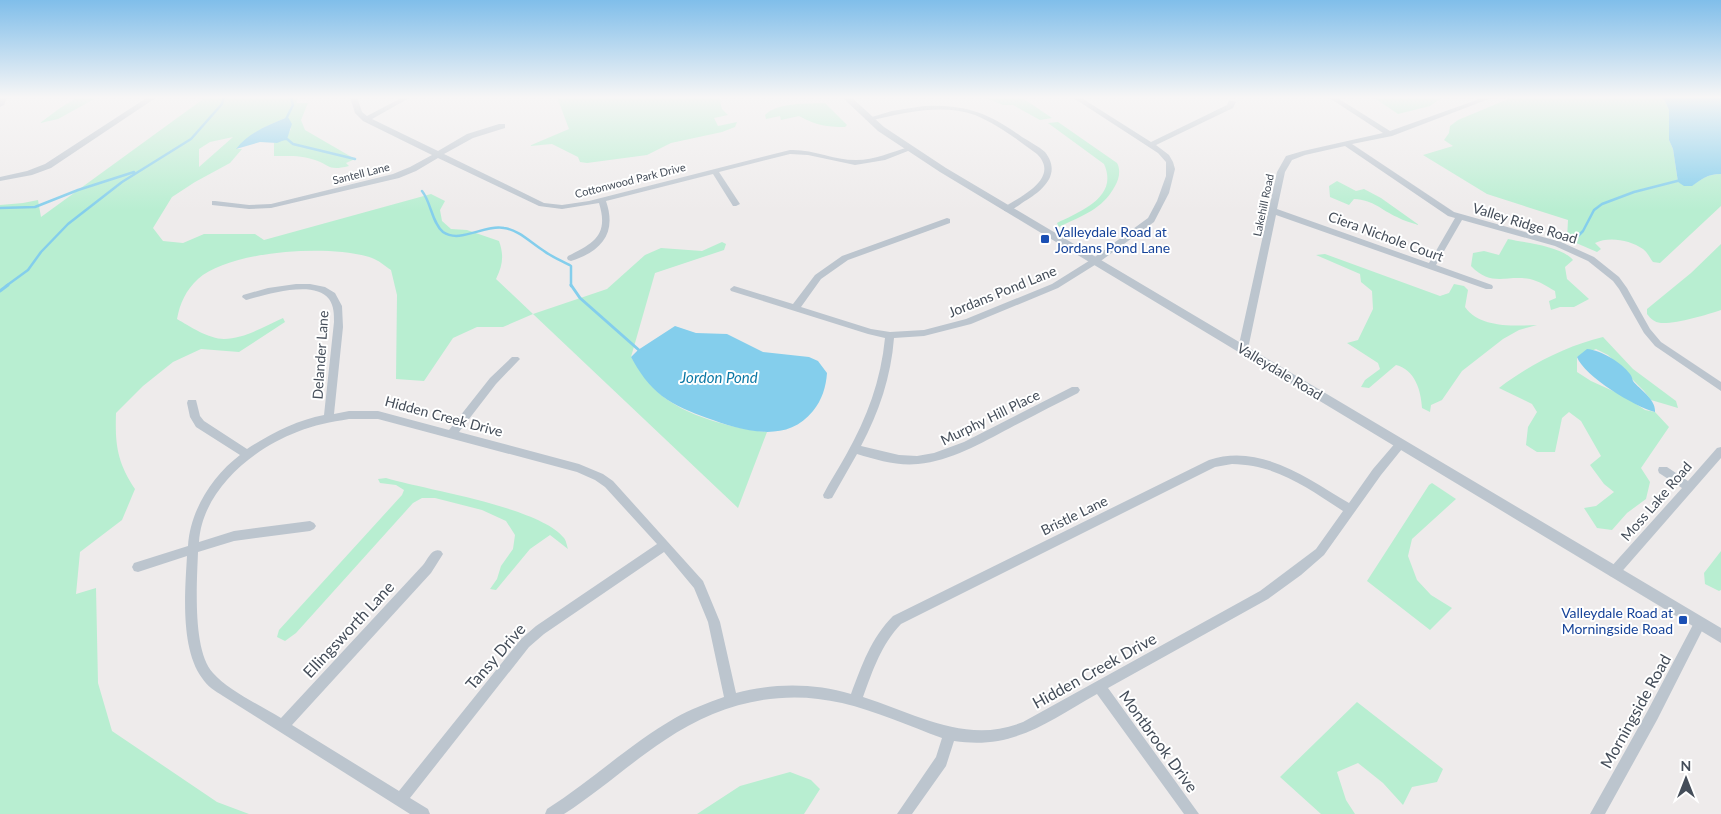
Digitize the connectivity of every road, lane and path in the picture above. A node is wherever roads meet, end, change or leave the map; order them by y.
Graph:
1 (95, 135) edge
2 (398, 135) edge
3 (473, 135) edge
4 (891, 135) edge
5 (1014, 135) edge
6 (1138, 135) edge
7 (1171, 135) edge
8 (1385, 135) edge
9 (1152, 144) junction
10 (1345, 144) junction
11 (910, 149) junction
12 (438, 155) junction
13 (714, 170) junction
14 (0, 179) edge
15 (602, 200) junction
16 (215, 203) dead end
17 (736, 204) dead end
18 (1007, 208) junction
19 (1274, 211) junction
20 (1459, 217) junction
21 (946, 221) dead end
22 (571, 258) dead end
23 (1095, 261) junction
24 (1432, 267) junction
25 (1489, 287) dead end
26 (734, 290) dead end
27 (246, 297) dead end
28 (795, 309) junction
29 (890, 335) junction
30 (1243, 349) junction
31 (515, 359) dead end
32 (1721, 387) edge
33 (1075, 390) dead end
34 (192, 403) dead end
35 (329, 417) junction
36 (452, 434) junction
37 (1401, 444) junction
38 (856, 449) junction
39 (1721, 451) edge
40 (248, 455) junction
41 (1663, 470) dead end
42 (1688, 487) junction
43 (828, 495) dead end
44 (1350, 509) junction
45 (310, 526) dead end
46 (665, 545) junction
47 (193, 548) junction
48 (438, 554) dead end
49 (138, 567) dead end
50 (1614, 572) junction
51 (1700, 623) junction
52 (1721, 636) edge
53 (1099, 688) junction
54 (731, 699) junction
55 (855, 701) junction
56 (282, 726) junction
57 (950, 734) junction
58 (400, 800) junction
59 (1189, 813) edge
60 (423, 814) edge
61 (552, 814) edge
62 (904, 814) edge
63 (1597, 814) edge

1 - 14 street
2 - 12 street, Cottonwood Park Drive
3 - 12 street, Santell Lane
4 - 11 street, Valleydale Road
5 - 18 street
6 - 9 street, Jordans Pond Lane
7 - 9 street
8 - 10 street, Lakehill Road
9 - 23 street, Jordans Pond Lane
10 - 19 street, Lakehill Road
10 - 20 street, Valley Ridge Road
11 - 13 street, Cottonwood Park Drive
11 - 18 street, Valleydale Road
12 - 15 street, Cottonwood Park Drive
12 - 16 street, Santell Lane
13 - 15 street, Cottonwood Park Drive
13 - 17 street
15 - 22 street
18 - 23 street, Valleydale Road
19 - 24 street, Ciera Nichole Court
19 - 30 street, Lakehill Road
20 - 24 street
20 - 32 street, Valley Ridge Road
21 - 28 street
23 - 29 street, Jordans Pond Lane
23 - 30 street, Valleydale Road
24 - 25 street, Ciera Nichole Court
26 - 28 street, Jordans Pond Lane
27 - 35 street, Delander Lane
28 - 29 street, Jordans Pond Lane
29 - 38 street
30 - 37 street, Valleydale Road
31 - 36 street
33 - 38 street, Murphy Hill Place
34 - 40 street
35 - 36 street, Hidden Creek Drive
35 - 40 street, Hidden Creek Drive
36 - 46 street, Hidden Creek Drive
37 - 44 street, Hidden Creek Drive
37 - 50 street, Valleydale Road
38 - 43 street
39 - 42 street, Moss Lake Road
40 - 47 street, Hidden Creek Drive
41 - 42 street
42 - 50 street, Moss Lake Road
44 - 53 street, Hidden Creek Drive
44 - 55 street, Bristle Lane
45 - 47 street
46 - 54 street, Hidden Creek Drive
46 - 58 street, Tansy Drive
47 - 49 street
47 - 56 street, Hidden Creek Drive
48 - 56 street, Ellingsworth Lane
50 - 51 street, Valleydale Road
51 - 52 street, Valleydale Road
51 - 63 street, Morningside Road
53 - 57 street, Hidden Creek Drive
53 - 59 street, Montbrook Drive
54 - 55 street, Hidden Creek Drive
54 - 61 street, Hidden Creek Drive
55 - 57 street, Hidden Creek Drive
56 - 58 street, Hidden Creek Drive
57 - 62 street
58 - 60 street, Hidden Creek Drive

